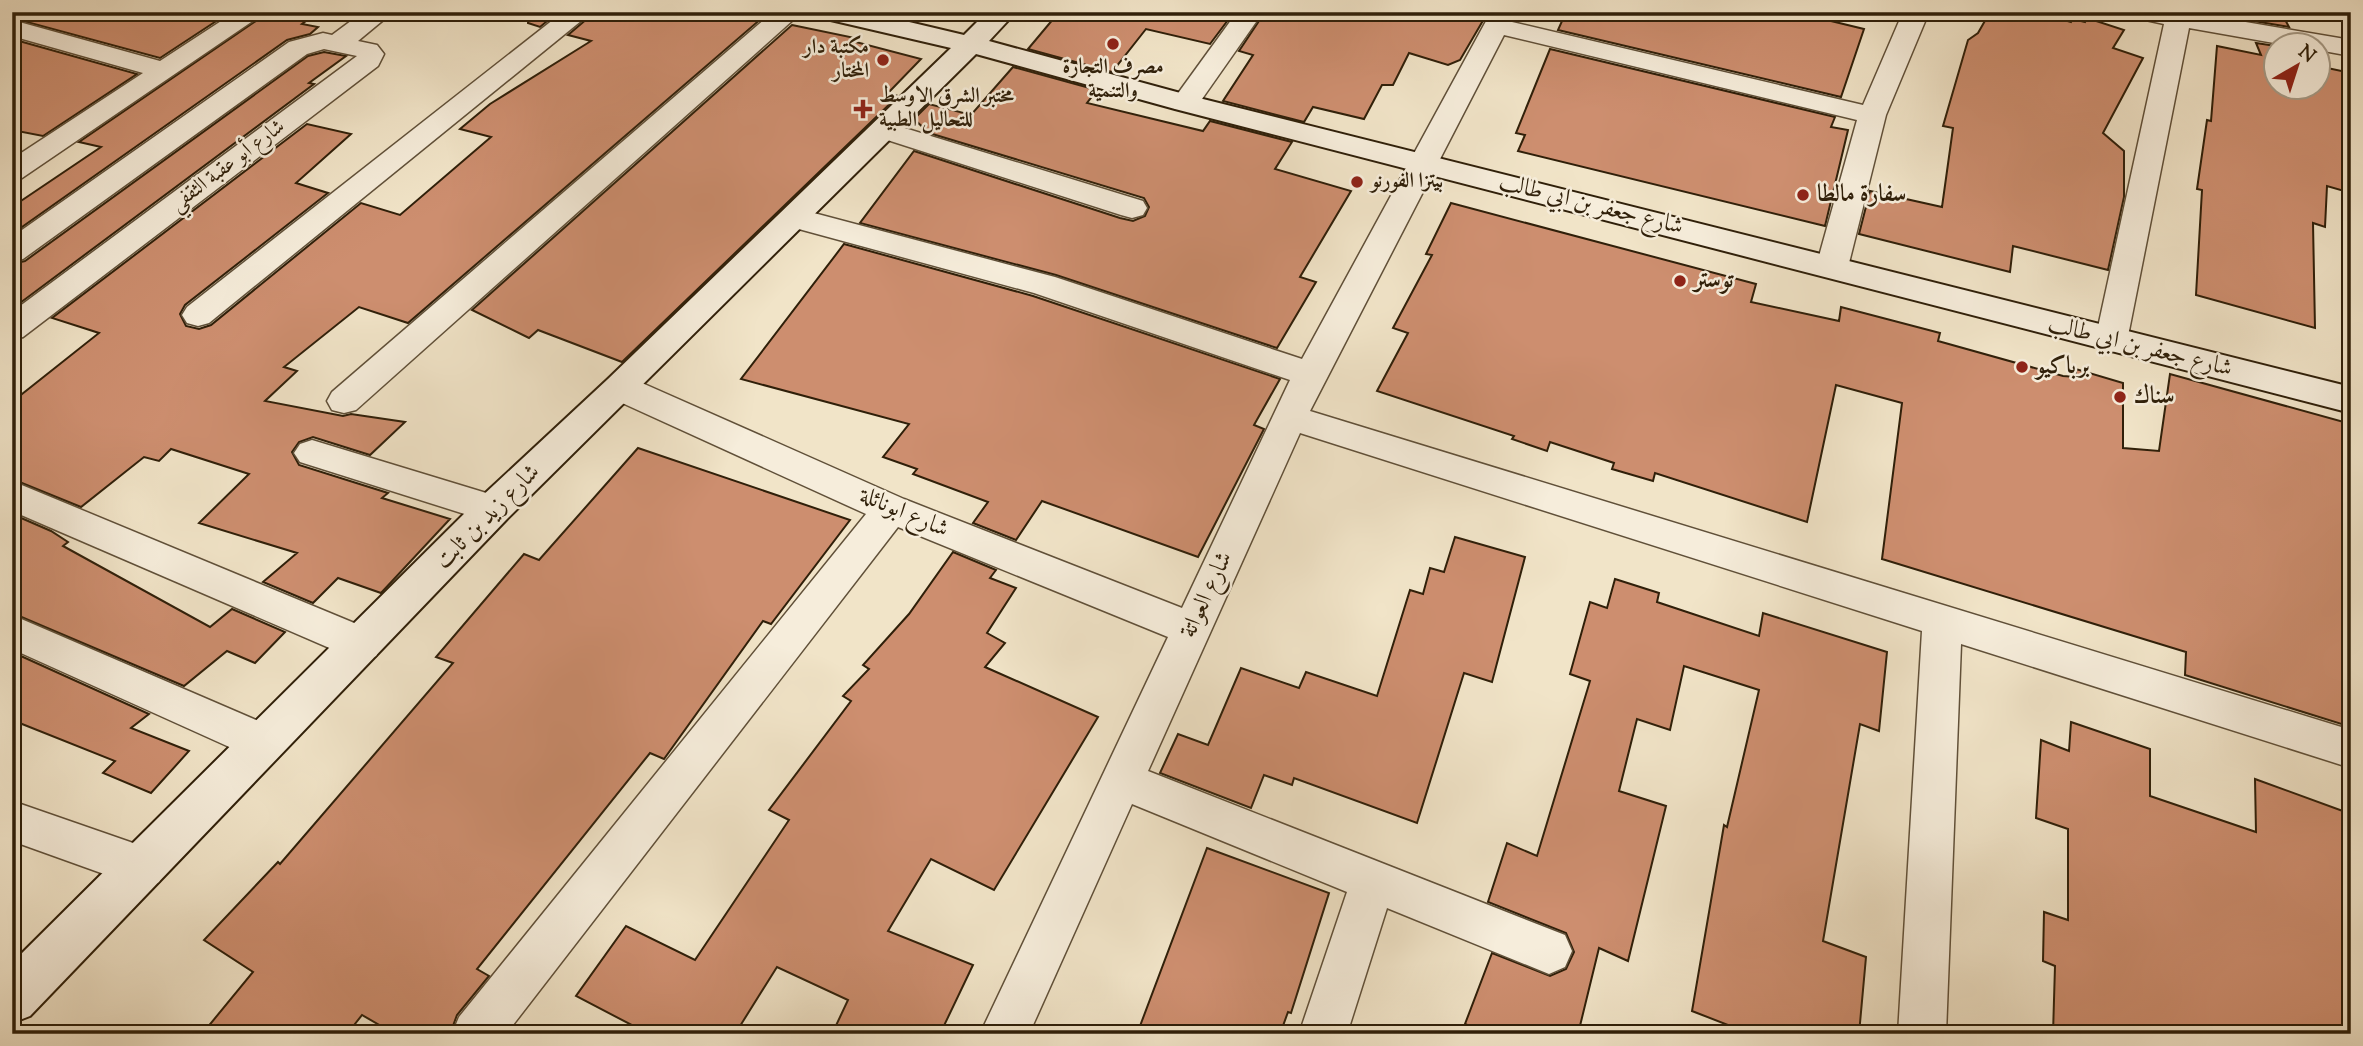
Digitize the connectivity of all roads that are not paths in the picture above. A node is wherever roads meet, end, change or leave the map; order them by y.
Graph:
1 (253, 12) edge
2 (380, 12) edge
3 (579, 12) edge
4 (789, 12) edge
5 (831, 12) edge
6 (1003, 12) edge
7 (1250, 12) edge
8 (1916, 12) edge
9 (2141, 12) edge
10 (2178, 18) junction
11 (1501, 19) edge
12 (12, 28) edge
13 (338, 43) junction
14 (972, 44) junction
15 (2351, 48) edge
16 (165, 71) junction
17 (1185, 103) junction
18 (1872, 115) junction
19 (885, 130) junction
20 (1423, 162) junction
21 (12, 172) edge
22 (1132, 208) dead end
23 (795, 218) junction
24 (12, 252) edge
25 (1832, 267) junction
26 (198, 315) dead end
27 (12, 329) edge
28 (2111, 341) junction
29 (1310, 374) junction
30 (621, 388) junction
31 (2351, 400) edge
32 (344, 401) dead end
33 (1292, 418) junction
34 (312, 453) dead end
35 (12, 495) edge
36 (493, 509) junction
37 (891, 509) junction
38 (1942, 622) junction
39 (1191, 629) junction
40 (12, 631) edge
41 (362, 644) junction
42 (262, 742) junction
43 (2351, 749) edge
44 (1121, 780) junction
45 (12, 821) edge
46 (143, 867) junction
47 (1373, 880) junction
48 (1549, 951) dead end
49 (12, 998) edge
50 (476, 1034) edge
51 (1004, 1034) edge
52 (1323, 1034) edge
53 (1922, 1034) edge

1 - 16 street
2 - 13 street
3 - 26 street
4 - 32 street
5 - 14 street, شارع جعفر بن ابي طالب
6 - 14 street, شارع زيد بن ثابت
7 - 17 street
8 - 18 street
9 - 10 street
10 - 15 street
10 - 28 street
11 - 18 street
11 - 20 street, شارع العواتة
12 - 16 street
13 - 24 street
13 - 27 street, شارع أبو عقبة الثقفي
14 - 17 street, شارع جعفر بن ابي طالب
14 - 19 street, شارع زيد بن ثابت
16 - 21 street
17 - 20 street, شارع جعفر بن ابي طالب
18 - 25 street
19 - 22 street
19 - 23 street, شارع زيد بن ثابت
20 - 25 street, شارع جعفر بن ابي طالب
20 - 29 street, شارع العواتة
23 - 29 street
23 - 30 street, شارع زيد بن ثابت
25 - 28 street, شارع جعفر بن ابي طالب
28 - 31 street, شارع جعفر بن ابي طالب
29 - 33 street, شارع العواتة
30 - 36 street, شارع زيد بن ثابت
30 - 37 street, شارع ابونائلة
33 - 38 street
33 - 39 street, شارع العواتة
34 - 36 street
35 - 41 street
36 - 41 street, شارع زيد بن ثابت
37 - 39 street, شارع ابونائلة
37 - 50 street
38 - 43 street
38 - 53 street
39 - 44 street, شارع العواتة
40 - 42 street
41 - 42 street, شارع زيد بن ثابت
42 - 46 street, شارع زيد بن ثابت
44 - 47 street
44 - 51 street, شارع العواتة
45 - 46 street
46 - 49 street, شارع زيد بن ثابت
47 - 48 street
47 - 52 street

